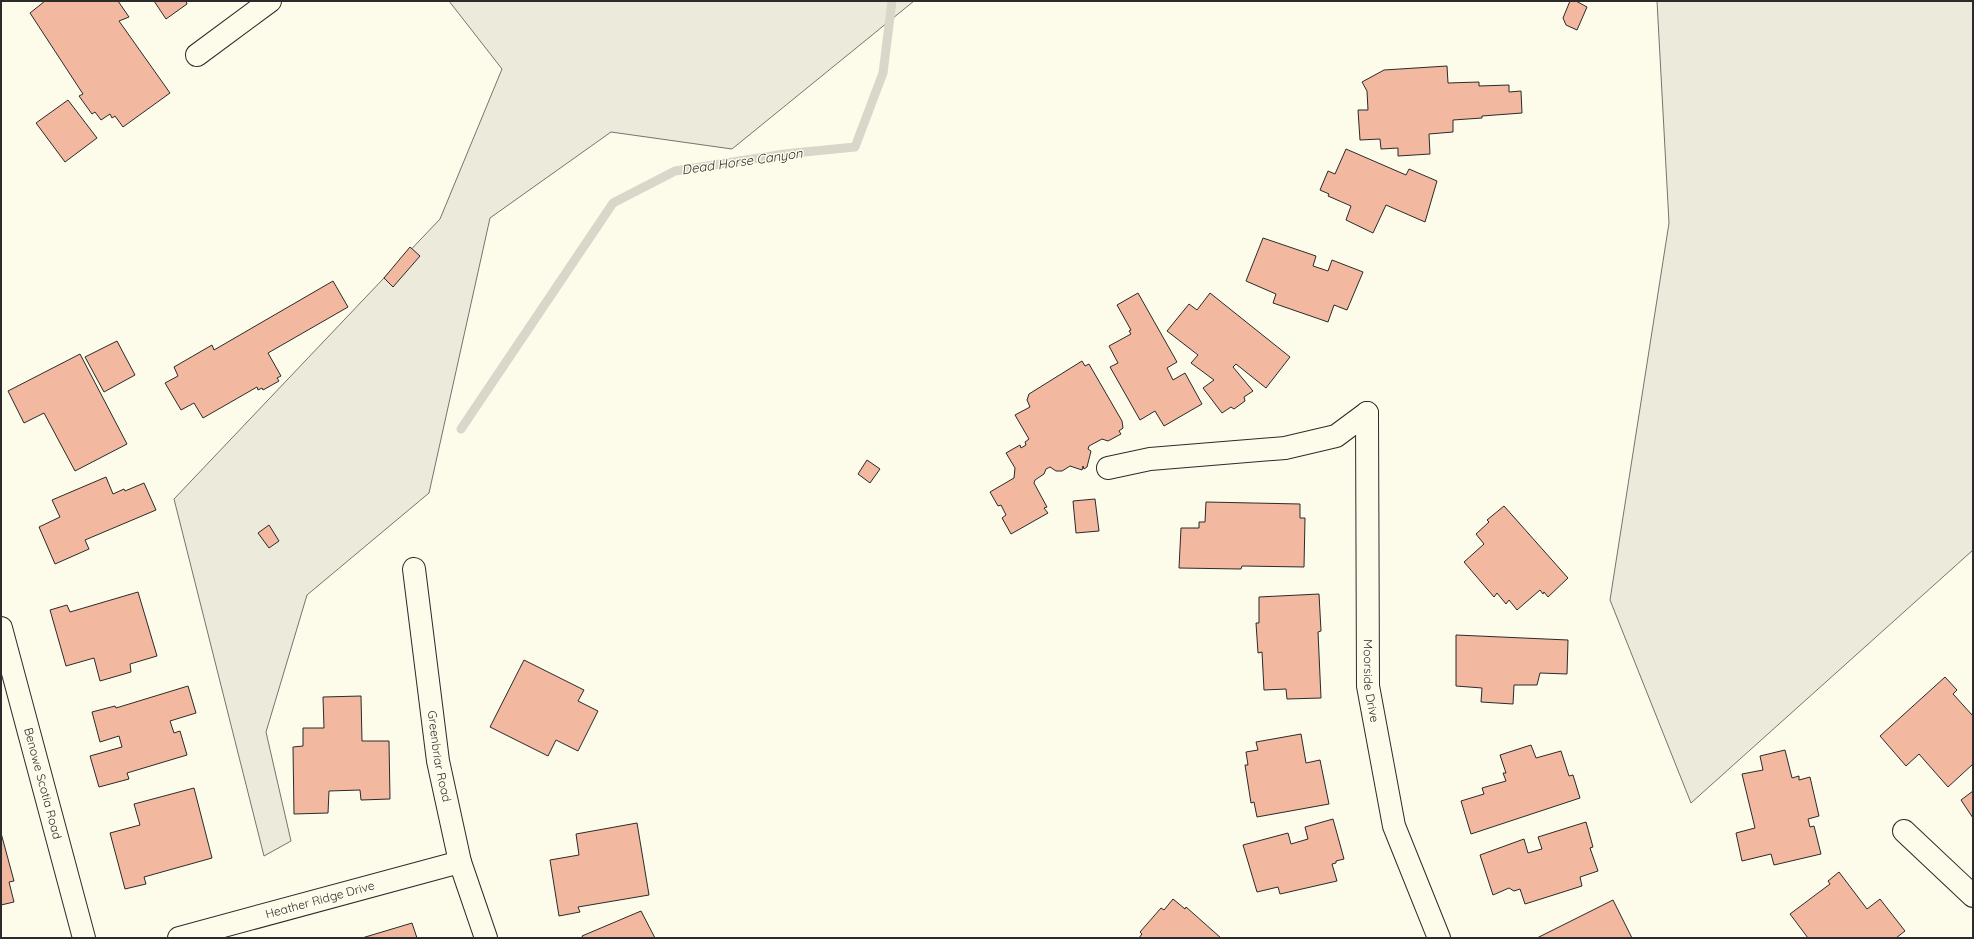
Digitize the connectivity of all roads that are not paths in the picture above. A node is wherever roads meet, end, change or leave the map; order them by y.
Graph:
1 (270, 1) edge
2 (198, 55) dead end
3 (1108, 468) dead end
4 (414, 569) dead end
5 (1, 628) edge
6 (1904, 831) dead end
7 (460, 862) junction
8 (1973, 896) edge
9 (84, 938) edge
10 (179, 938) edge
11 (486, 938) edge
12 (1439, 938) edge

1 - 2 street
3 - 12 street, Moorside Drive
4 - 7 street, Greenbriar Road
5 - 9 street, Benowe Scotia Road
6 - 8 street
7 - 10 street, Heather Ridge Drive
7 - 11 street, Greenbriar Road

